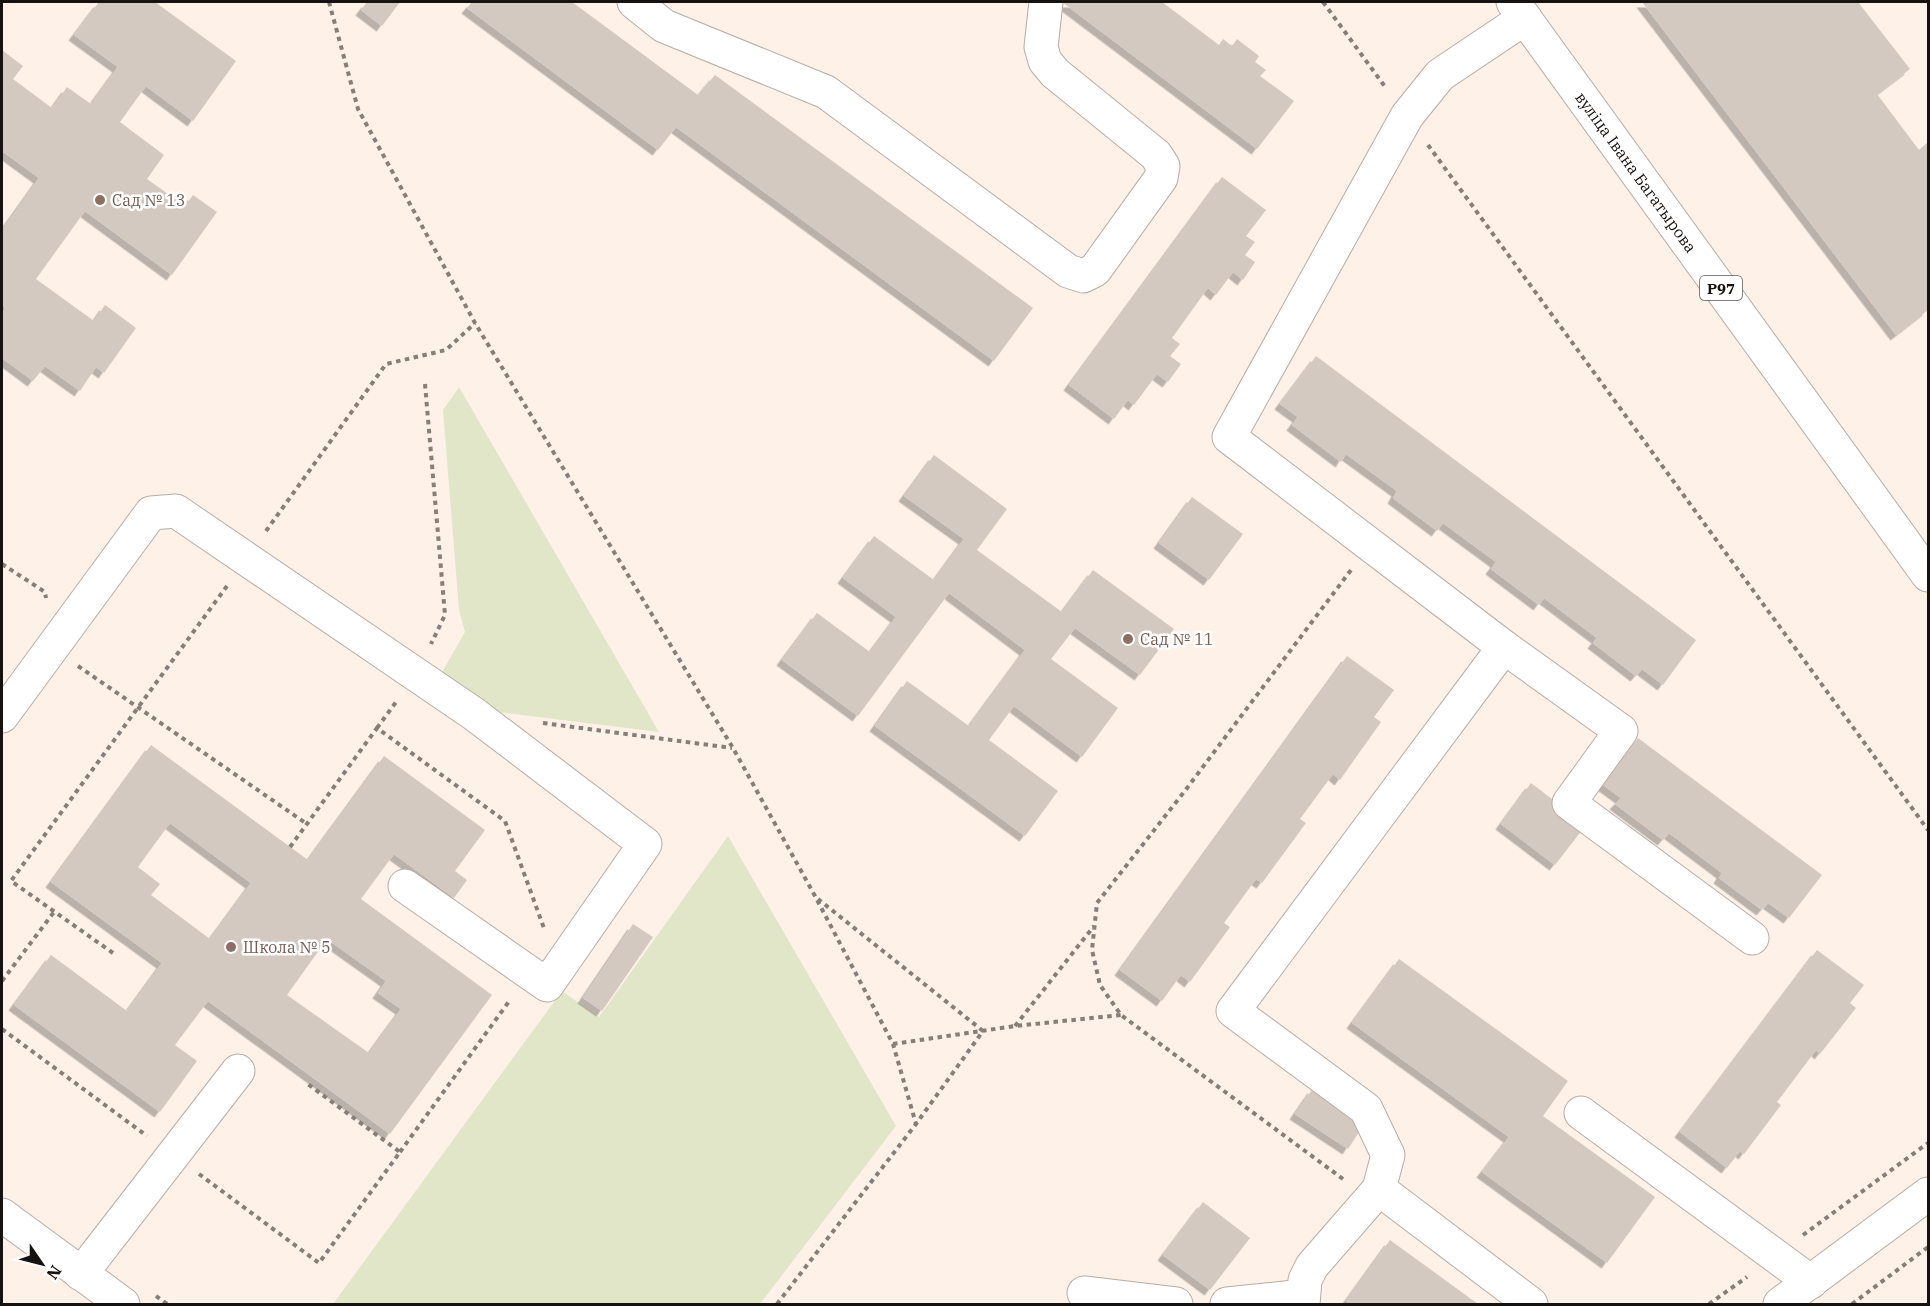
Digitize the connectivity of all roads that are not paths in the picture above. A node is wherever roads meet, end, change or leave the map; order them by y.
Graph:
1 (634, 2) edge
2 (1046, 2) edge
3 (1519, 10) edge
4 (1929, 575) edge
5 (1504, 647) junction
6 (2, 716) edge
7 (405, 886) dead end
8 (1752, 938) dead end
9 (238, 1071) dead end
10 (1581, 1113) dead end
11 (1374, 1194) junction
12 (1929, 1194) edge
13 (2, 1215) edge
14 (81, 1274) junction
15 (1811, 1282) junction
16 (1084, 1293) dead end
17 (1303, 1300) edge
18 (123, 1305) edge
19 (1176, 1305) edge
20 (1227, 1305) edge
21 (1531, 1305) edge
22 (1780, 1305) edge

1 - 2 main road
3 - 4 main road, вуліца Івана Багатырова / Р97
3 - 5 main road
5 - 8 main road
5 - 11 main road
6 - 7 main road
9 - 14 main road
10 - 15 main road
11 - 17 main road
11 - 21 main road
12 - 15 main road
13 - 14 main road
14 - 18 main road
15 - 22 main road
16 - 19 main road
17 - 20 main road

